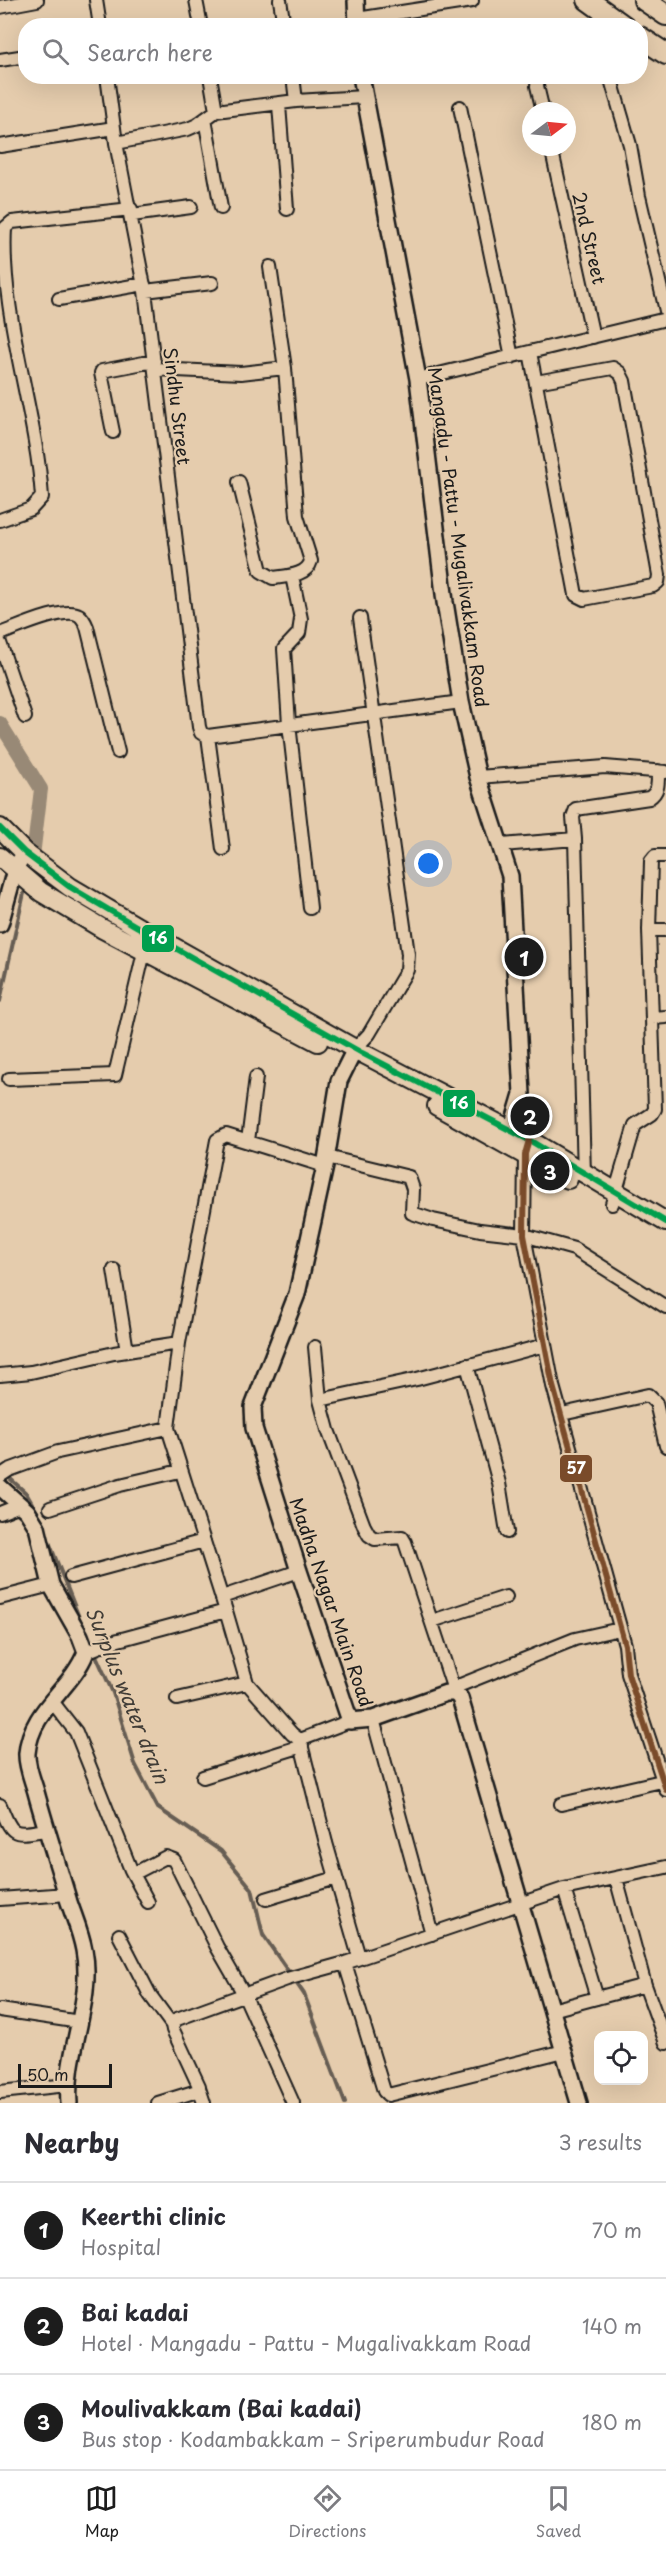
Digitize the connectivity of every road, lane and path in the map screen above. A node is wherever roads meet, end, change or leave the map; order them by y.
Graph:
1 (37, 0) edge
2 (96, 0) edge
3 (196, 0) edge
4 (280, 0) edge
5 (356, 0) edge
6 (588, 0) edge
7 (644, 0) edge
8 (472, 1) edge
9 (0, 7) edge
10 (666, 15) edge
11 (99, 18) edge
12 (199, 18) edge
13 (283, 18) edge
14 (357, 18) edge
15 (379, 18) edge
16 (613, 18) edge
17 (648, 42) edge
18 (666, 54) edge
19 (18, 57) edge
20 (0, 60) edge
21 (108, 84) edge
22 (211, 84) edge
23 (293, 84) edge
24 (362, 84) edge
25 (537, 84) edge
26 (612, 84) edge
27 (364, 97) junction
28 (296, 101) junction
29 (541, 102) edge
30 (279, 105) junction
31 (460, 107) dead end
32 (216, 111) junction
33 (205, 119) junction
34 (114, 128) junction
35 (116, 143) junction
36 (0, 146) edge
37 (553, 156) edge
38 (191, 207) dead end
39 (221, 208) dead end
40 (287, 209) dead end
41 (131, 212) junction
42 (270, 267) dead end
43 (212, 283) dead end
44 (144, 287) junction
45 (59, 300) dead end
46 (666, 311) edge
47 (666, 319) edge
48 (593, 337) junction
49 (530, 352) junction
50 (512, 357) junction
51 (155, 365) junction
52 (285, 368) junction
53 (418, 379) junction
54 (536, 382) junction
55 (113, 432) dead end
56 (239, 482) dead end
57 (0, 520) edge
58 (292, 576) junction
59 (360, 618) dead end
60 (0, 634) edge
61 (0, 643) edge
62 (461, 702) junction
63 (373, 714) junction
64 (25, 717) dead end
65 (289, 724) junction
66 (208, 736) junction
67 (118, 752) dead end
68 (662, 772) edge
69 (478, 777) junction
70 (0, 828) edge
71 (574, 839) junction
72 (502, 845) junction
73 (223, 849) dead end
74 (25, 853) junction
75 (666, 856) edge
76 (0, 857) edge
77 (15, 870) junction
78 (310, 908) dead end
79 (0, 924) edge
80 (649, 930) junction
81 (666, 930) edge
82 (144, 952) junction
83 (666, 1017) edge
84 (652, 1018) junction
85 (352, 1053) junction
86 (256, 1077) dead end
87 (9, 1079) dead end
88 (660, 1092) edge
89 (508, 1137) junction
90 (248, 1141) junction
91 (527, 1147) junction
92 (326, 1161) junction
93 (584, 1175) junction
94 (613, 1198) junction
95 (666, 1222) edge
96 (666, 1234) edge
97 (524, 1235) junction
98 (114, 1270) dead end
99 (666, 1307) edge
100 (179, 1343) junction
101 (545, 1345) junction
102 (315, 1347) dead end
103 (127, 1351) junction
104 (467, 1365) junction
105 (1, 1375) edge
106 (320, 1400) junction
107 (562, 1414) junction
108 (168, 1428) junction
109 (666, 1446) edge
110 (180, 1471) junction
111 (5, 1473) edge
112 (0, 1487) edge
113 (21, 1505) junction
114 (50, 1508) dead end
115 (0, 1513) edge
116 (507, 1532) dead end
117 (204, 1541) junction
118 (299, 1571) junction
119 (71, 1577) dead end
120 (51, 1586) junction
121 (222, 1597) junction
122 (506, 1597) dead end
123 (0, 1598) edge
124 (226, 1611) junction
125 (432, 1621) junction
126 (620, 1629) junction
127 (91, 1650) junction
128 (247, 1683) junction
129 (454, 1690) junction
130 (177, 1699) dead end
131 (51, 1700) junction
132 (373, 1719) junction
133 (350, 1720) junction
134 (301, 1743) junction
135 (202, 1777) dead end
136 (665, 1783) edge
137 (561, 1804) dead end
138 (0, 1805) edge
139 (46, 1830) junction
140 (666, 1867) edge
141 (131, 1870) junction
142 (336, 1878) junction
143 (616, 1878) junction
144 (564, 1889) junction
145 (67, 1893) junction
146 (0, 1899) edge
147 (266, 1899) dead end
148 (148, 1902) dead end
149 (520, 1904) junction
150 (432, 1934) junction
151 (119, 1935) dead end
152 (359, 1957) junction
153 (345, 1963) junction
154 (645, 1985) junction
155 (244, 1994) junction
156 (597, 1998) junction
157 (0, 2010) edge
158 (552, 2010) junction
159 (80, 2022) junction
160 (663, 2024) edge
161 (172, 2025) junction
162 (666, 2043) edge
163 (564, 2051) junction
164 (68, 2085) junction
165 (199, 2088) junction
166 (0, 2092) edge
167 (69, 2103) edge
168 (158, 2103) edge
169 (204, 2103) edge
170 (293, 2103) edge
171 (579, 2103) edge

1 - 9 street
2 - 11 street
3 - 12 street
4 - 13 street
5 - 14 street
6 - 16 highway
7 - 10 highway
8 - 15 street
17 - 18 highway
19 - 20 street
21 - 34 street, Sindhu Street
22 - 32 street
23 - 28 street
24 - 27 street, Mangadu - Pattu - Mugalivakkam Road
25 - 29 street
26 - 46 street
27 - 28 street
27 - 53 street, Mangadu - Pattu - Mugalivakkam Road
28 - 30 street
30 - 32 street
30 - 40 street
31 - 50 street
32 - 33 street
33 - 35 street
33 - 39 street
34 - 35 street, Sindhu Street
34 - 36 street
35 - 41 street, Sindhu Street
37 - 48 street, 2nd Street
38 - 41 street
41 - 44 street, Sindhu Street
41 - 57 street
42 - 52 street
43 - 44 street
44 - 45 street
44 - 51 street, Sindhu Street
47 - 48 street
48 - 49 street
49 - 50 street
49 - 54 street
50 - 53 street
51 - 52 street
51 - 55 street
51 - 66 street, Sindhu Street
52 - 58 street
53 - 62 street, Mangadu - Pattu - Mugalivakkam Road
54 - 54 street
56 - 58 street
58 - 65 street
59 - 63 street
60 - 67 street
61 - 64 street
62 - 63 street
62 - 69 street, Mangadu - Pattu - Mugalivakkam Road
63 - 65 street
63 - 85 street
65 - 66 street
65 - 78 street
66 - 73 street, Sindhu Street
68 - 69 street
68 - 71 street
69 - 72 street, Mangadu - Pattu - Mugalivakkam Road
70 - 74 main road
71 - 72 street
71 - 93 street
72 - 89 street, Mangadu - Pattu - Mugalivakkam Road
74 - 77 street
74 - 85 main road
75 - 80 street
76 - 77 main road
77 - 79 street
77 - 82 main road
80 - 81 street
80 - 84 street
82 - 85 main road
82 - 87 street
83 - 84 street
84 - 88 street
85 - 89 main road
85 - 92 street, Madha Nagar Main Road
86 - 90 street
88 - 94 street
89 - 91 main road
90 - 92 street
90 - 100 street
91 - 93 main road
91 - 94 main road
91 - 97 street
92 - 97 street
92 - 118 street, Madha Nagar Main Road
93 - 94 main road
94 - 95 main road
94 - 96 main road
97 - 99 street
97 - 101 street
98 - 103 street
100 - 103 street
100 - 108 street
101 - 104 street
101 - 107 street
102 - 106 street
103 - 105 street
104 - 106 street
104 - 116 street
106 - 125 street
107 - 109 street
107 - 126 street
108 - 110 street
108 - 111 street
110 - 114 street
110 - 117 street
112 - 113 street
113 - 115 street
113 - 120 street
117 - 119 street
117 - 121 street
118 - 121 street
118 - 133 street, Madha Nagar Main Road
120 - 123 street
120 - 127 street
121 - 124 street
122 - 125 street
124 - 127 street
124 - 128 street
125 - 129 street
126 - 129 street
126 - 136 street
127 - 131 street
128 - 130 street
128 - 134 street
129 - 132 street, Madha Nagar Main Road
129 - 149 street
131 - 139 street
131 - 141 street
132 - 133 street, Madha Nagar Main Road
132 - 150 street
133 - 134 street
134 - 135 street
134 - 142 street
136 - 137 street
138 - 139 street
139 - 145 street
140 - 143 street
141 - 148 street
141 - 155 street
142 - 147 street
142 - 152 street
143 - 144 street
143 - 154 street
144 - 149 street
144 - 156 street
145 - 146 street
145 - 159 street
149 - 150 street
149 - 158 street
150 - 152 street
151 - 161 street
152 - 153 street
153 - 155 street
153 - 163 street
154 - 156 street
154 - 160 street
155 - 161 street
155 - 170 street
156 - 158 street
157 - 159 street
158 - 163 street
159 - 164 street
160 - 162 street
161 - 165 street
163 - 171 street
164 - 166 street
164 - 167 street
165 - 168 street
165 - 169 street

